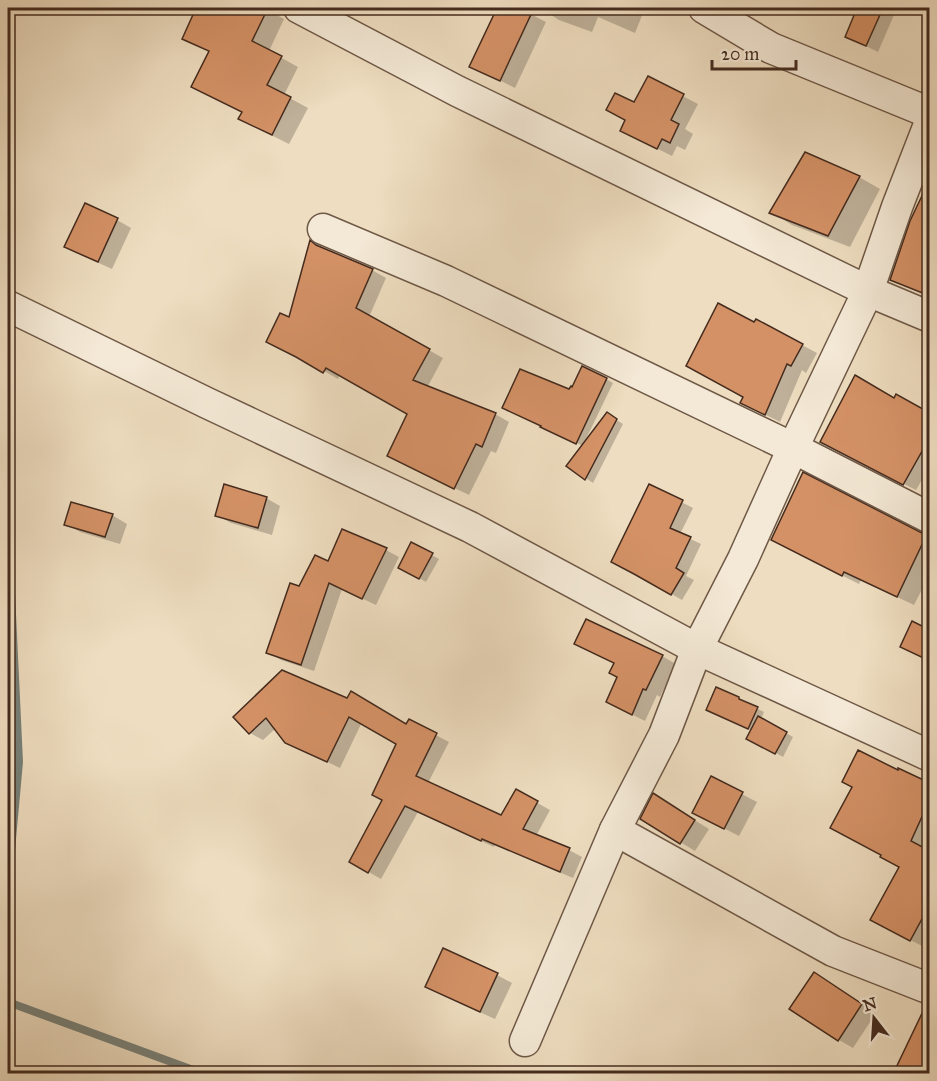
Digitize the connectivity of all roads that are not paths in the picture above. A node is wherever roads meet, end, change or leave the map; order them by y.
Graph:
1 (299, 8) edge
2 (704, 8) edge
3 (930, 113) edge
4 (930, 122) edge
5 (323, 229) dead end
6 (868, 291) junction
7 (8, 306) edge
8 (930, 317) edge
9 (793, 448) junction
10 (930, 518) edge
11 (697, 649) junction
12 (930, 756) edge
13 (615, 830) junction
14 (930, 989) edge
15 (525, 1041) dead end

1 - 6 street
2 - 3 street
4 - 6 street
5 - 9 street
6 - 8 street
6 - 9 street
7 - 11 street
9 - 10 street
9 - 11 street
11 - 12 street
11 - 13 street
13 - 14 street
13 - 15 street

